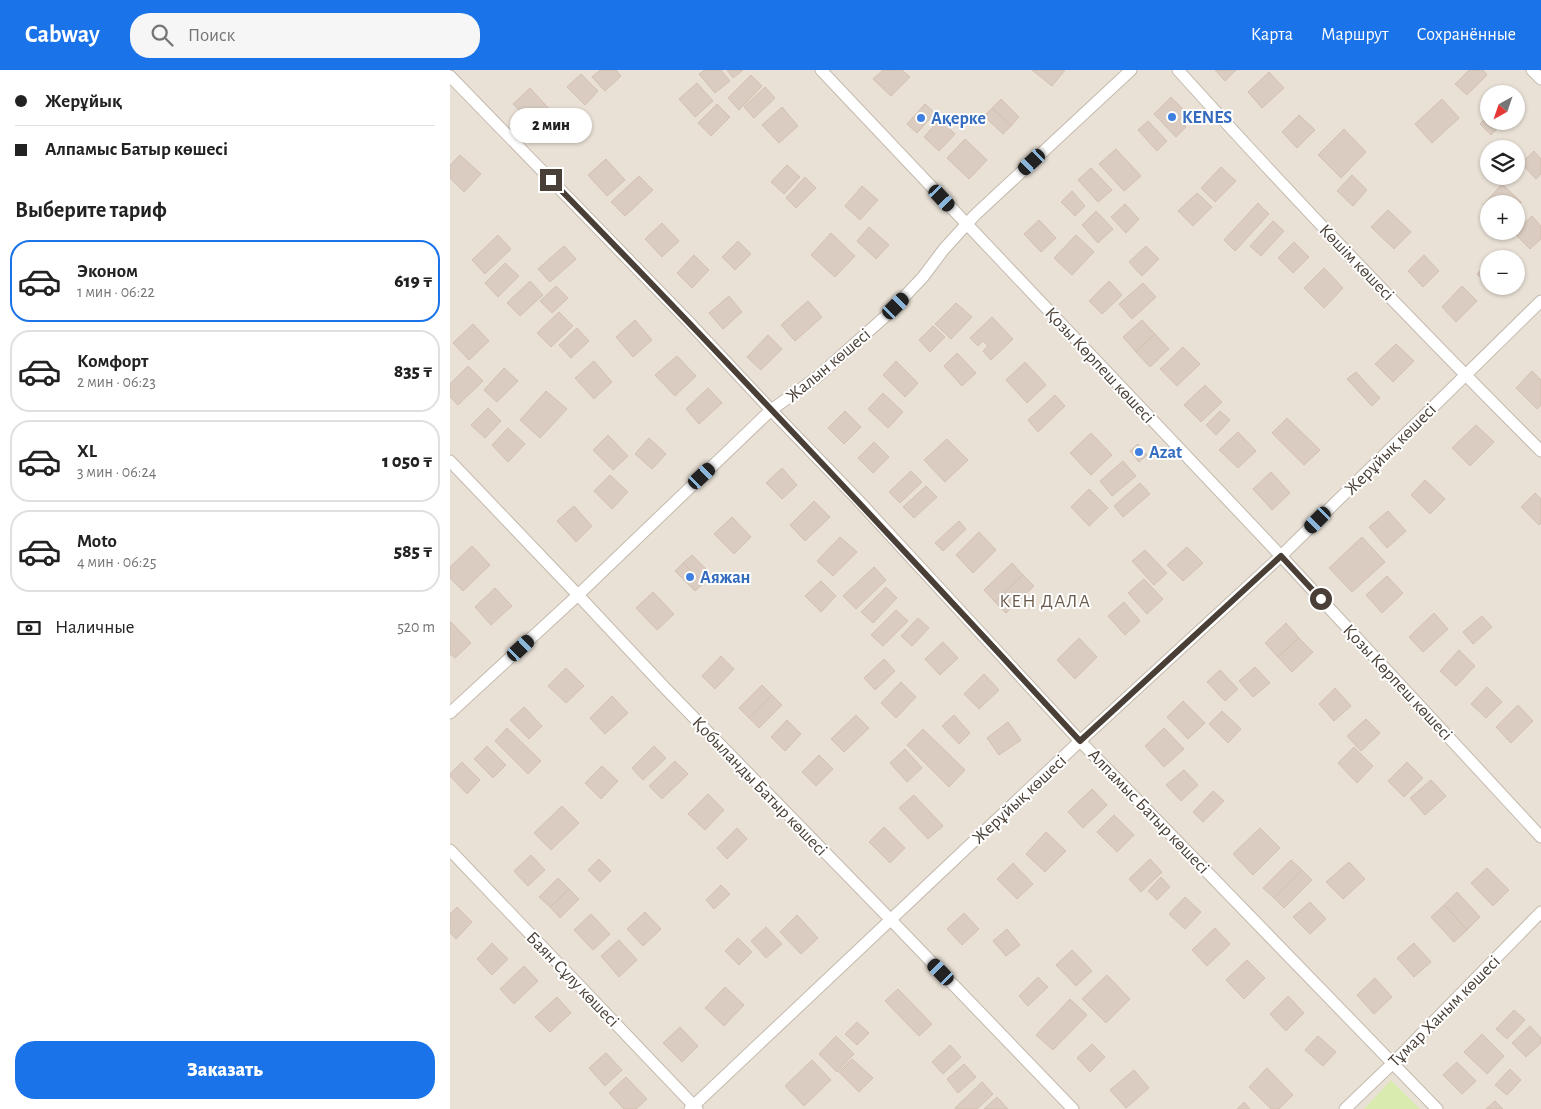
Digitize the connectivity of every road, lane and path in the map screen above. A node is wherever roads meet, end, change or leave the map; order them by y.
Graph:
1 (821, 70) edge
2 (1131, 70) edge
3 (1178, 70) edge
4 (1532, 70) edge
5 (450, 76) edge
6 (1541, 79) edge
7 (966, 224) junction
8 (1541, 301) edge
9 (1465, 375) junction
10 (771, 410) junction
11 (1541, 451) edge
12 (450, 461) edge
13 (1281, 556) junction
14 (578, 595) junction
15 (450, 713) edge
16 (1080, 741) junction
17 (1541, 837) edge
18 (450, 850) edge
19 (1541, 912) edge
20 (891, 920) junction
21 (1393, 1063) junction
22 (694, 1108) edge
23 (1073, 1109) edge
24 (1345, 1109) edge
25 (1438, 1109) edge

1 - 7 street, Қозы Көрпеш көшесі
2 - 7 street, Жалын көшесі
3 - 9 street, Көшім көшесі
4 - 6 street
5 - 10 street, Алпамыс Батыр көшесі
7 - 10 street, Жалын көшесі
7 - 13 street, Қозы Көрпеш көшесі
8 - 9 street, Жерұйық көшесі
9 - 11 street, Көшім көшесі
9 - 13 street, Жерұйық көшесі
10 - 14 street, Жалын көшесі
10 - 16 street, Алпамыс Батыр көшесі
12 - 14 street, Қобыланды Батыр көшесі
13 - 16 street, Жерұйық көшесі
13 - 17 street, Қозы Көрпеш көшесі
14 - 15 street, Жалын көшесі
14 - 20 street, Қобыланды Батыр көшесі
16 - 20 street, Жерұйық көшесі
16 - 21 street, Алпамыс Батыр көшесі
18 - 22 street, Баян Сұлу көшесі
19 - 21 street, Тұмар Ханым көшесі
20 - 22 street, Жерұйық көшесі
20 - 23 street, Қобыланды Батыр көшесі
21 - 24 street, Тұмар Ханым көшесі
21 - 25 street, Алпамыс Батыр көшесі

